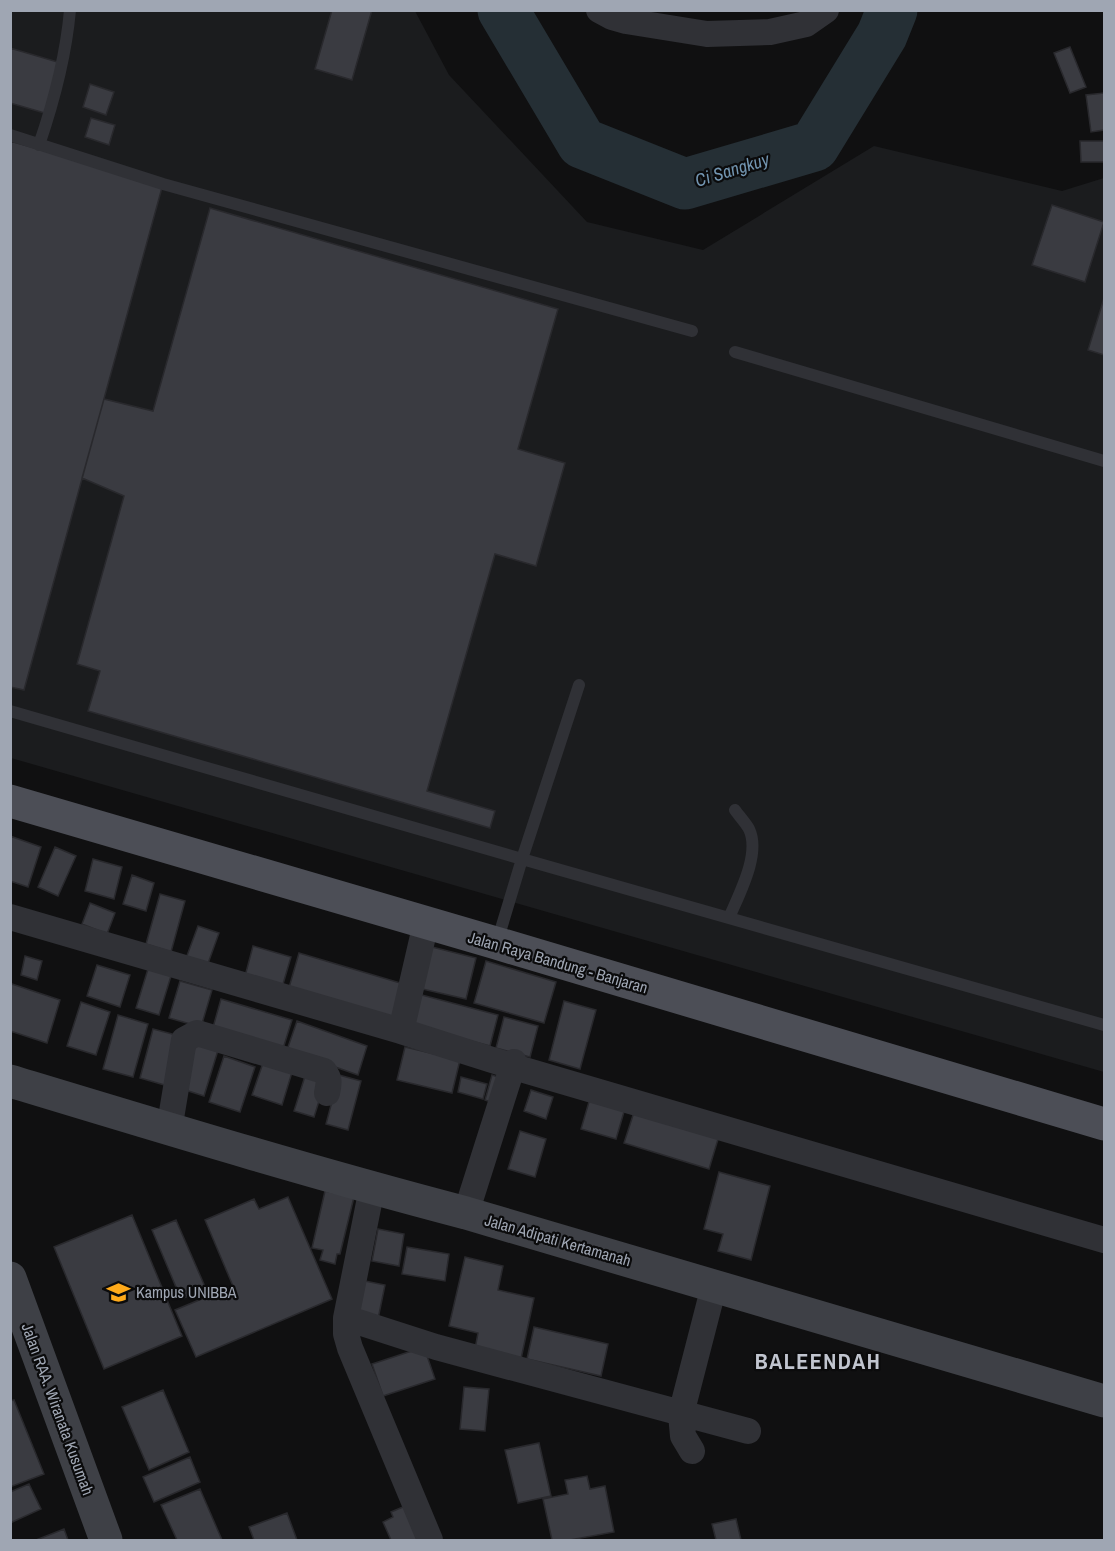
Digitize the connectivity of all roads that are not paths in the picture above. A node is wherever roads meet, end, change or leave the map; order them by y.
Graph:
1 (70, 10) edge
2 (826, 10) edge
3 (599, 11) edge
4 (10, 135) edge
5 (39, 145) junction
6 (692, 331) dead end
7 (735, 352) dead end
8 (1104, 461) edge
9 (579, 685) dead end
10 (10, 711) edge
11 (10, 801) edge
12 (735, 810) dead end
13 (522, 859) junction
14 (10, 917) edge
15 (729, 918) junction
16 (426, 923) junction
17 (496, 943) junction
18 (1104, 1025) edge
19 (401, 1031) junction
20 (514, 1067) junction
21 (10, 1081) edge
22 (327, 1093) dead end
23 (1104, 1124) edge
24 (168, 1130) junction
25 (372, 1188) junction
26 (466, 1213) junction
27 (1104, 1240) edge
28 (10, 1278) edge
29 (714, 1286) junction
30 (346, 1318) junction
31 (1104, 1401) edge
32 (681, 1414) junction
33 (748, 1431) dead end
34 (692, 1451) dead end
35 (106, 1540) edge
36 (430, 1540) edge

1 - 5 lane
2 - 3 street
4 - 5 lane
5 - 6 lane
7 - 8 lane
9 - 13 lane
10 - 13 lane
11 - 16 main road, Jalan Raya Bandung - Banjaran
12 - 15 lane
13 - 15 lane
13 - 17 lane
14 - 19 street
15 - 18 lane
16 - 17 main road, Jalan Raya Bandung - Banjaran
16 - 19 street
17 - 23 main road, Jalan Raya Bandung - Banjaran
19 - 20 street
20 - 26 street
20 - 27 street
21 - 24 main road, Jalan Adipati Kertamanah
22 - 24 street
24 - 25 main road, Jalan Adipati Kertamanah
25 - 26 main road, Jalan Adipati Kertamanah
25 - 30 street
26 - 29 main road, Jalan Adipati Kertamanah
28 - 35 main road, Jalan RAA. Wiranata Kusumah
29 - 31 main road, Jalan Adipati Kertamanah
29 - 32 street
30 - 32 street
30 - 36 street
32 - 33 street
32 - 34 street

